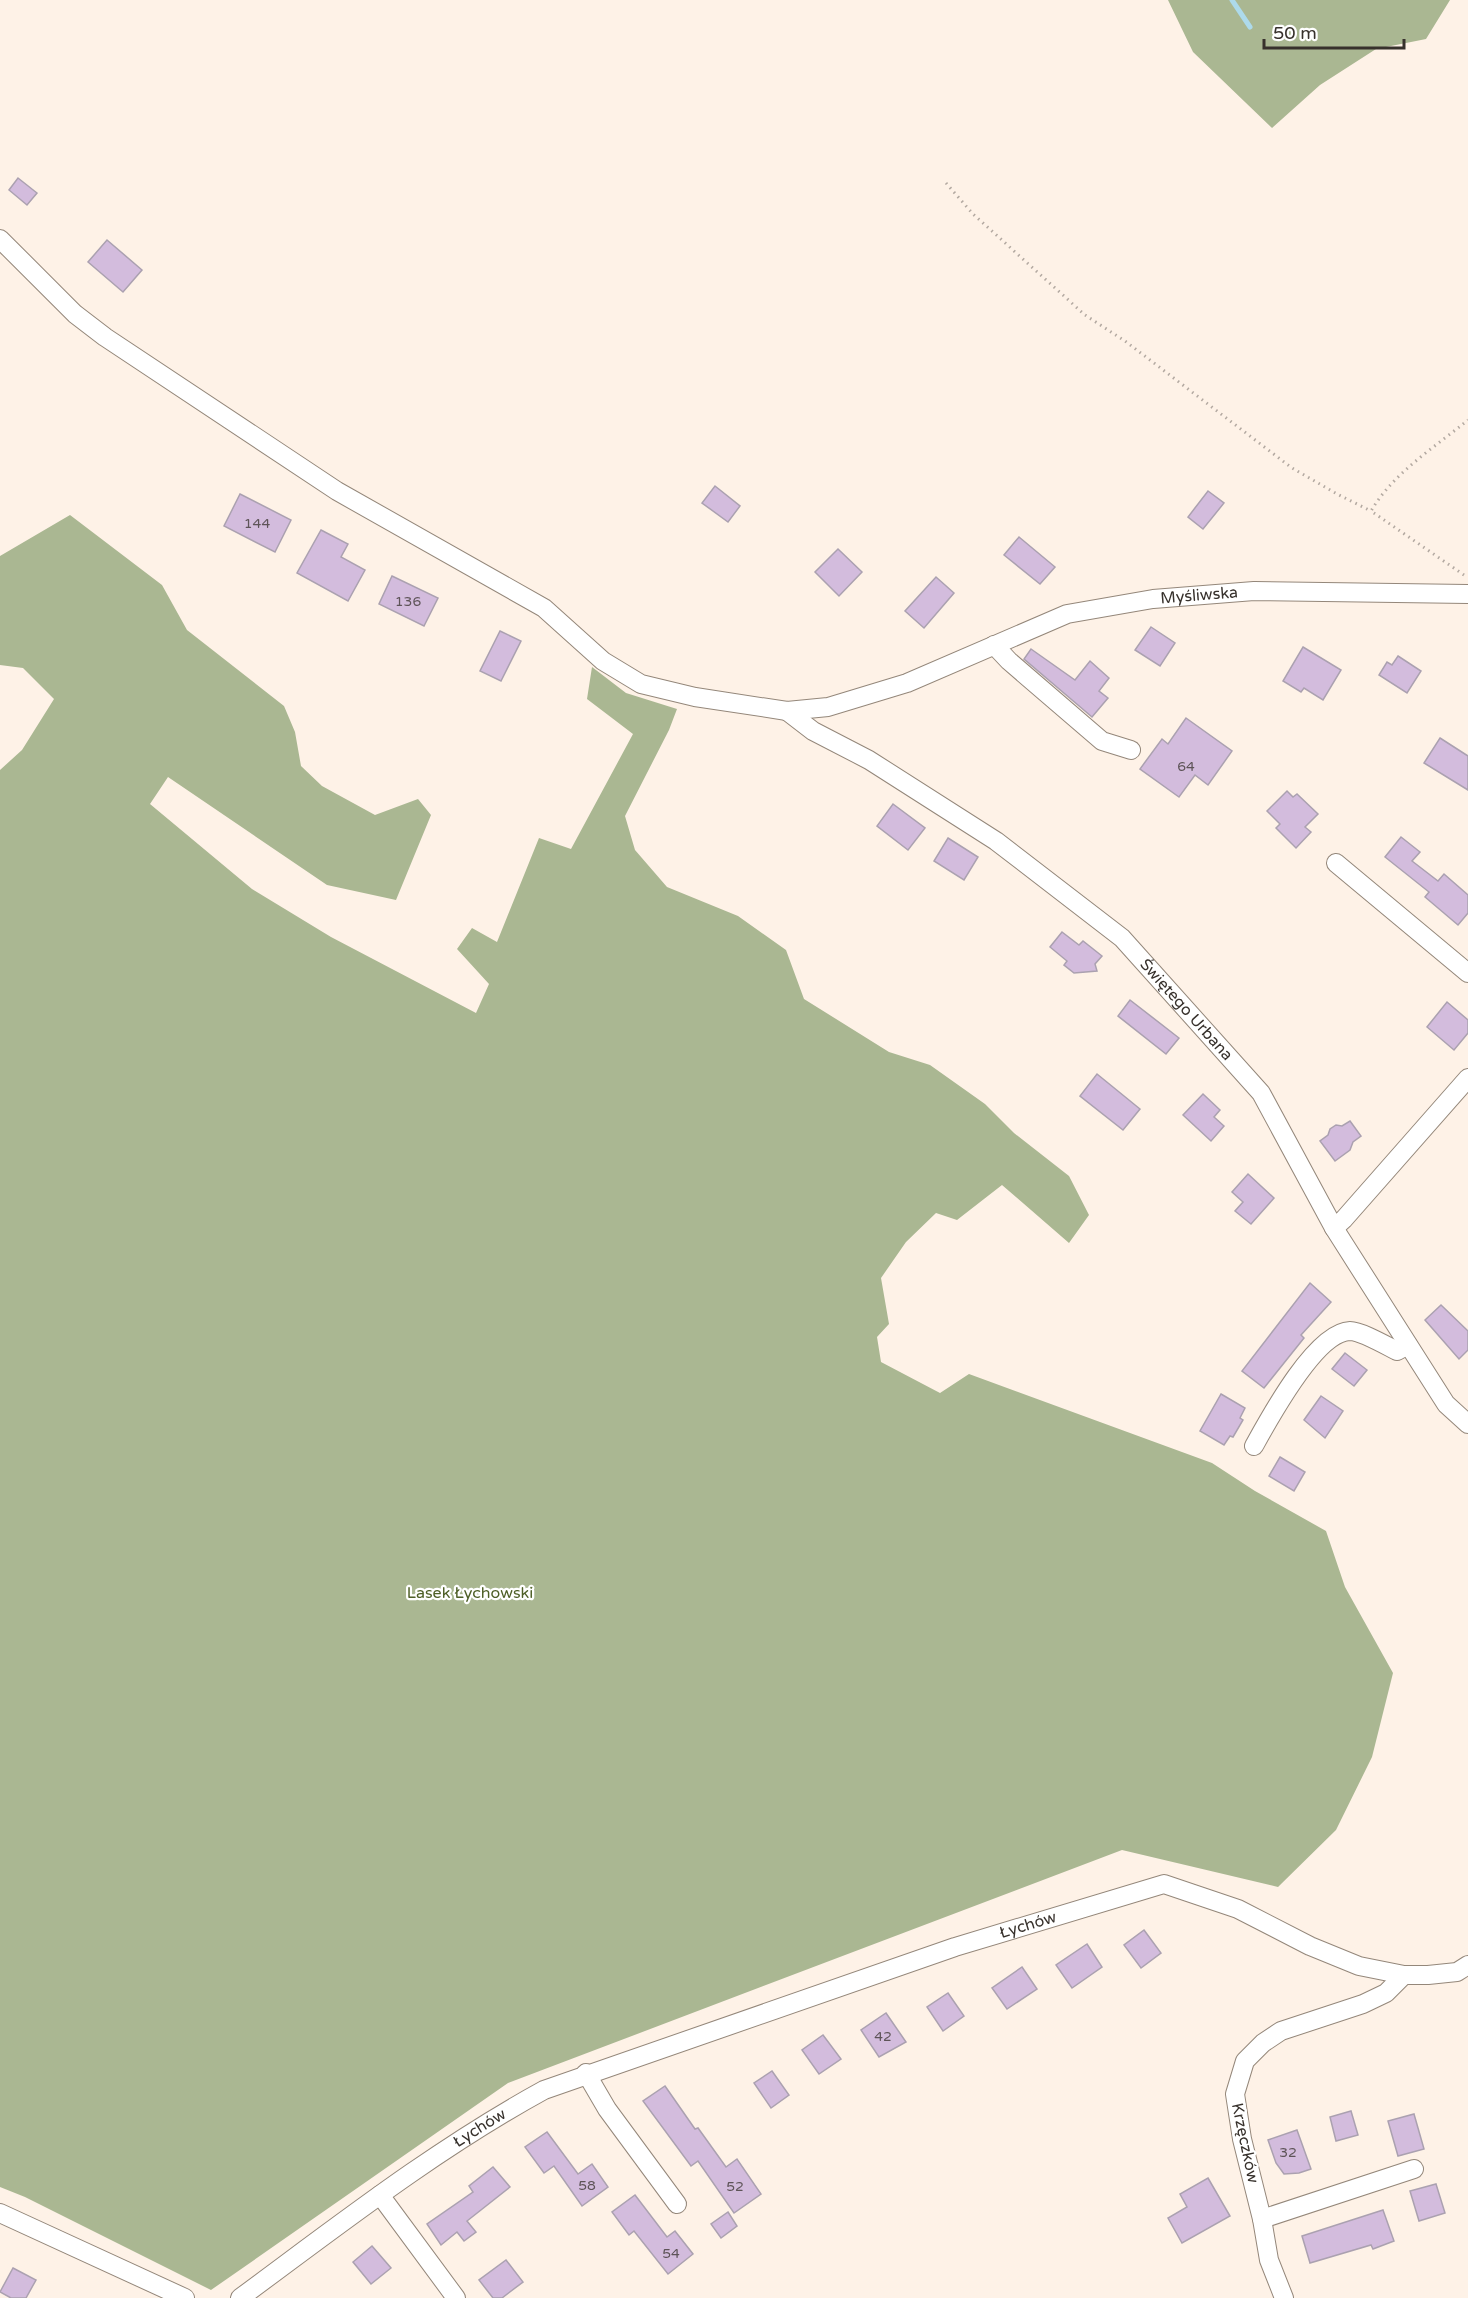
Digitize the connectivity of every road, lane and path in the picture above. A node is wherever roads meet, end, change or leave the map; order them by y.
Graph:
1 (946, 183) dead end
2 (0, 239) edge
3 (1468, 420) edge
4 (1371, 511) junction
5 (1468, 578) edge
6 (1468, 594) edge
7 (994, 645) junction
8 (787, 711) junction
9 (1131, 750) dead end
10 (1336, 862) dead end
11 (1468, 973) edge
12 (1468, 1078) edge
13 (1334, 1228) junction
14 (1408, 1345) junction
15 (1467, 1420) edge
16 (1254, 1446) dead end
17 (1468, 1965) edge
18 (1404, 1975) junction
19 (586, 2073) junction
20 (1414, 2169) dead end
21 (380, 2195) junction
22 (676, 2204) dead end
23 (0, 2212) edge
24 (1262, 2218) junction
25 (185, 2298) edge
26 (240, 2298) edge
27 (456, 2298) edge
28 (1284, 2298) edge

1 - 4 path
2 - 8 street
3 - 4 path
4 - 5 path
6 - 7 street, Myśliwska
7 - 8 street, Myśliwska
7 - 9 street
8 - 13 street, Świętego Urbana
10 - 11 street
12 - 13 street
13 - 14 street, Świętego Urbana
14 - 15 street, Świętego Urbana
14 - 16 street
17 - 18 street, Łychów
18 - 19 street, Łychów
18 - 24 street, Krzęczków
19 - 21 street, Łychów
19 - 22 street
20 - 24 street
21 - 26 street, Łychów
21 - 27 street
23 - 25 street
24 - 28 street, Krzęczków

